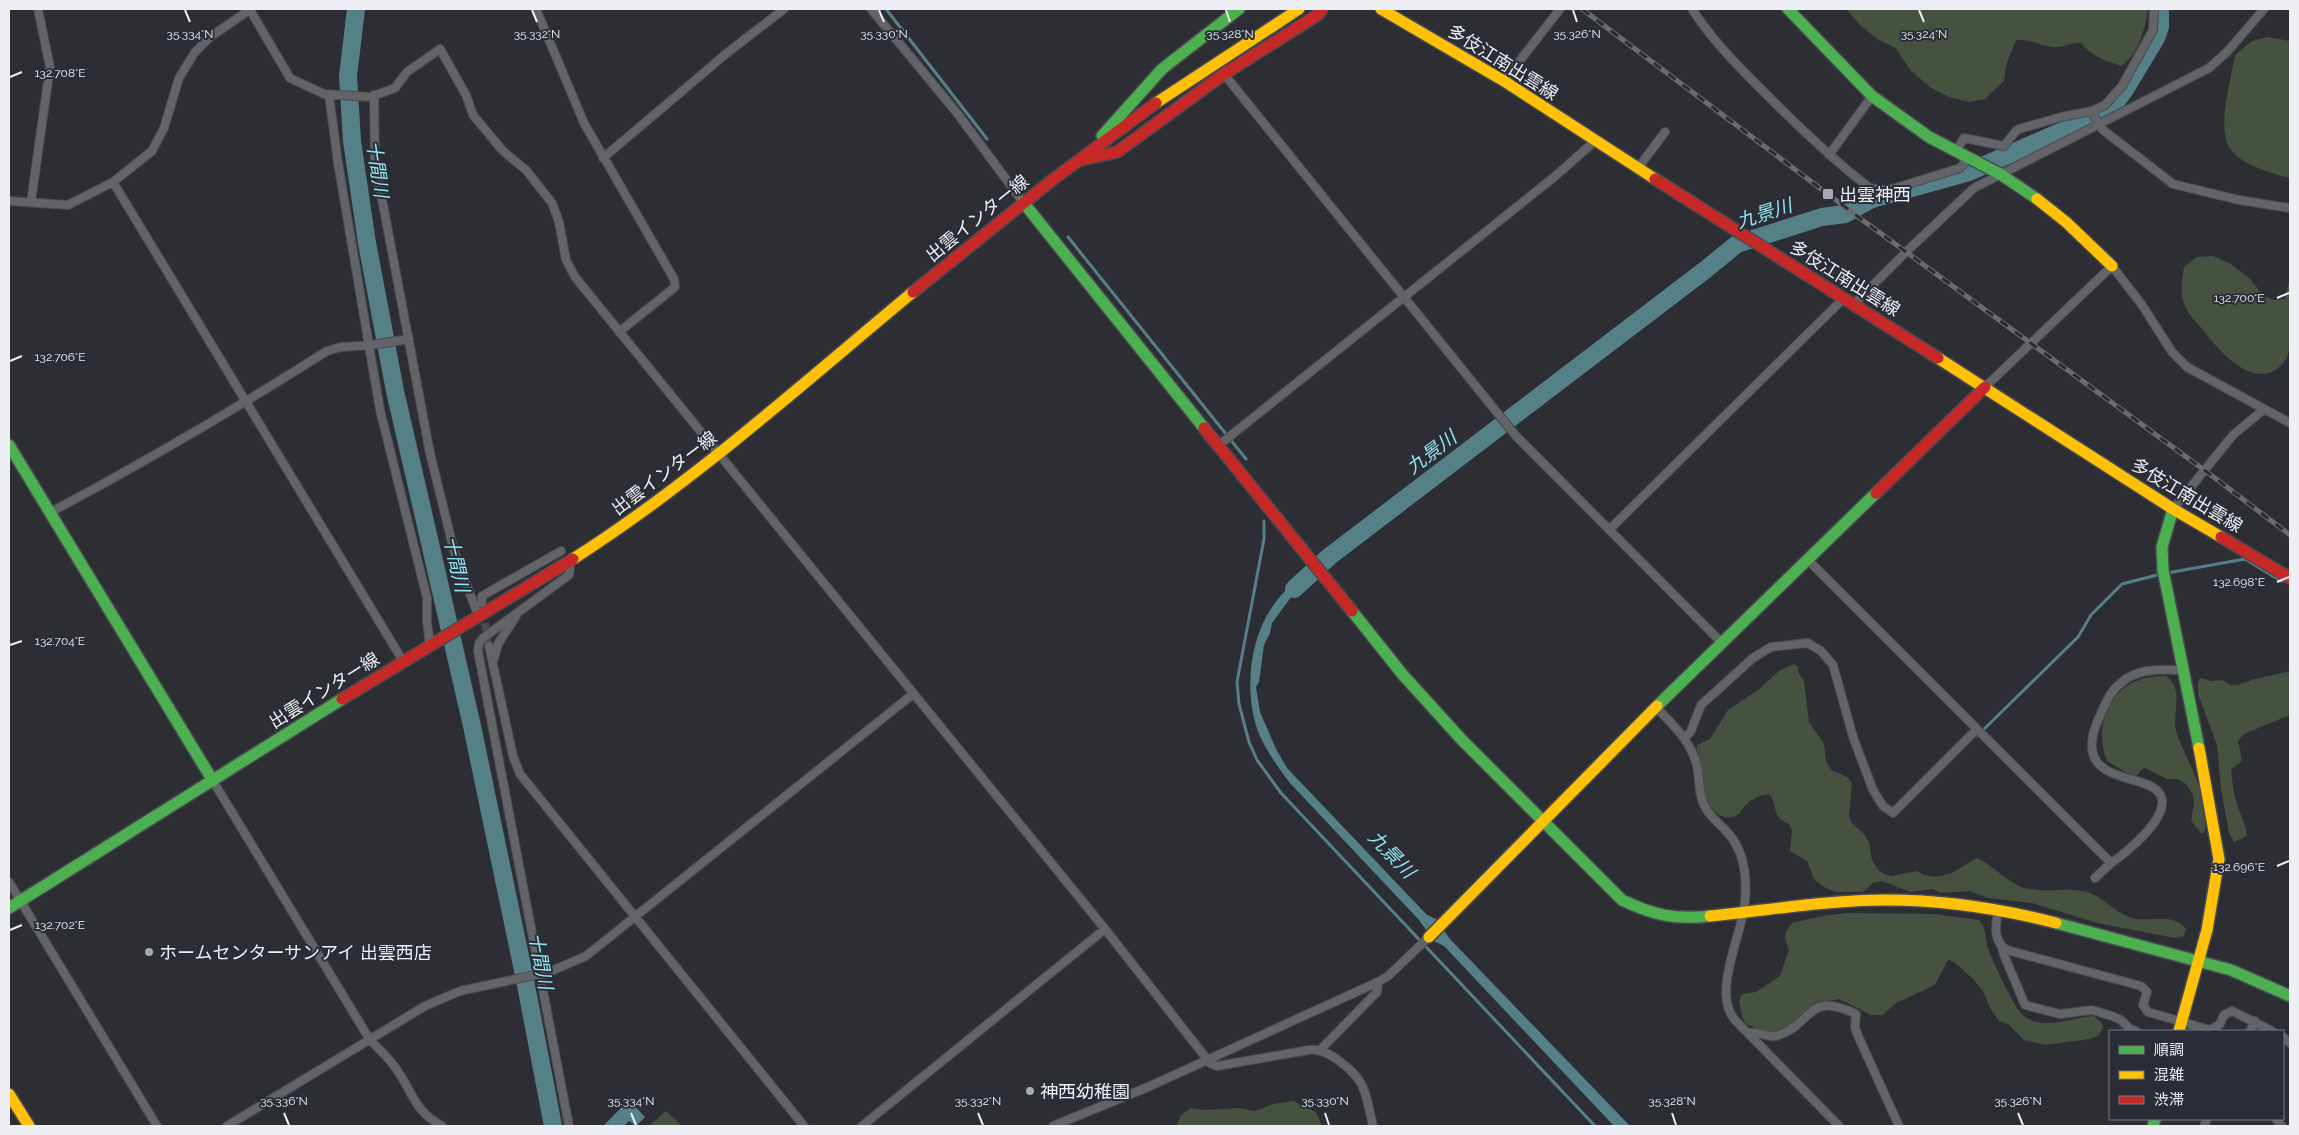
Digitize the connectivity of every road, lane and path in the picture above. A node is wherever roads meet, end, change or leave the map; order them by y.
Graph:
1 (38, 9) edge
2 (536, 9) edge
3 (784, 9) edge
4 (871, 9) edge
5 (1239, 9) edge
6 (1299, 9) edge
7 (1322, 9) edge
8 (1381, 9) edge
9 (1560, 9) edge
10 (1692, 9) edge
11 (1788, 9) edge
12 (2154, 9) edge
13 (2264, 9) edge
14 (251, 10) edge
15 (1224, 74) junction
16 (1504, 81) junction
17 (331, 95) junction
18 (372, 96) junction
19 (1872, 96) junction
20 (2095, 118) junction
21 (1665, 132) dead end
22 (1595, 141) junction
23 (1956, 151) junction
24 (1088, 152) junction
25 (1829, 155) junction
26 (603, 158) junction
27 (1969, 158) junction
28 (1077, 161) junction
29 (1638, 168) junction
30 (2000, 174) junction
31 (113, 182) junction
32 (9, 201) edge
33 (32, 202) junction
34 (1023, 202) junction
35 (2290, 208) edge
36 (2112, 266) junction
37 (1403, 296) junction
38 (1843, 298) junction
39 (1854, 304) junction
40 (619, 332) junction
41 (406, 339) junction
42 (371, 346) junction
43 (1985, 387) junction
44 (247, 401) junction
45 (2263, 410) junction
46 (2290, 423) edge
47 (9, 445) edge
48 (1219, 446) junction
49 (718, 456) junction
50 (2173, 509) junction
51 (51, 512) junction
52 (1610, 529) junction
53 (561, 551) dead end
54 (1808, 560) junction
55 (570, 568) dead end
56 (2290, 578) edge
57 (482, 603) dead end
58 (521, 610) junction
59 (474, 617) junction
60 (434, 642) junction
61 (1723, 644) junction
62 (489, 646) tunnel mouth
63 (403, 661) junction
64 (493, 663) junction
65 (2184, 670) junction
66 (912, 694) junction
67 (1656, 707) junction
68 (1977, 729) junction
69 (1685, 738) junction
70 (214, 781) junction
71 (1543, 823) junction
72 (2111, 863) junction
73 (2095, 878) dead end
74 (9, 882) edge
75 (20, 901) junction
76 (9, 908) edge
77 (1998, 910) junction
78 (1743, 913) junction
79 (636, 917) junction
80 (1104, 929) junction
81 (1425, 941) joint
82 (2002, 947) junction
83 (2197, 962) junction
84 (539, 975) junction
85 (1378, 982) junction
86 (2290, 996) edge
87 (2255, 1021) junction
88 (2180, 1026) edge
89 (2130, 1030) edge
90 (2250, 1030) edge
91 (2270, 1030) edge
92 (1750, 1034) junction
93 (370, 1040) junction
94 (1320, 1050) junction
95 (1207, 1060) junction
96 (9, 1094) edge
97 (29, 1126) edge
98 (157, 1126) edge
99 (227, 1126) edge
100 (442, 1126) edge
101 (569, 1126) edge
102 (804, 1126) edge
103 (862, 1126) edge
104 (1052, 1126) edge
105 (1373, 1126) edge
106 (1839, 1126) edge
107 (1899, 1126) edge

1 - 33 street
2 - 26 street
3 - 26 street
4 - 34 street
5 - 24 main road
6 - 24 main road, 出雲インター線
7 - 15 main road
8 - 16 main road, 多伎江南出雲線
9 - 16 street
10 - 25 street
11 - 19 main road
12 - 20 street
13 - 20 street
14 - 17 street
14 - 31 street
15 - 28 main road
15 - 37 street
16 - 22 main road, 多伎江南出雲線
17 - 18 street
17 - 42 street
18 - 40 street
18 - 41 street
19 - 23 main road
19 - 25 street
20 - 23 street
20 - 30 street
20 - 35 street
21 - 29 street
22 - 29 main road, 多伎江南出雲線
22 - 37 street
23 - 27 main road
24 - 28 main road, 出雲インター線
25 - 27 street
26 - 40 street
27 - 30 main road
28 - 34 main road, 出雲インター線
29 - 38 main road, 多伎江南出雲線
30 - 36 main road
30 - 39 street
31 - 33 street
31 - 44 street
32 - 33 street
34 - 48 main road
34 - 49 main road, 出雲インター線
36 - 43 street
36 - 45 street
37 - 48 street
37 - 52 street
38 - 39 main road, 多伎江南出雲線
38 - 52 street
39 - 43 main road, 多伎江南出雲線
40 - 49 street
41 - 42 street
41 - 59 street
42 - 44 street
42 - 60 street
43 - 50 main road, 多伎江南出雲線
43 - 54 main road
44 - 51 street
44 - 63 street
45 - 46 street
45 - 50 street
47 - 51 main road
48 - 71 main road
49 - 59 main road, 出雲インター線
49 - 66 street
50 - 56 main road, 多伎江南出雲線
50 - 65 main road
51 - 70 main road
52 - 61 street
53 - 57 street
54 - 61 main road
54 - 68 street
55 - 58 street
58 - 64 street
58 - 84 street
59 - 60 main road, 出雲インター線
60 - 63 main road, 出雲インター線
61 - 67 main road
62 - 64 street
63 - 70 main road, 出雲インター線
64 - 79 street
65 - 72 street
65 - 83 main road
66 - 79 street
66 - 80 street
67 - 69 street
67 - 71 main road
68 - 69 street
68 - 72 street
69 - 78 street
70 - 75 main road, 出雲インター線
70 - 93 street
71 - 78 main road
71 - 81 main road
72 - 73 street
74 - 75 street
75 - 76 main road, 出雲インター線
75 - 98 street
77 - 78 main road
77 - 82 street
77 - 83 main road
78 - 92 street
79 - 84 street
79 - 102 street
80 - 95 street
80 - 103 street
81 - 85 street
82 - 88 street
82 - 89 street
83 - 86 main road
83 - 88 main road
84 - 93 street
84 - 101 street
85 - 94 street
85 - 95 street
87 - 88 street
87 - 90 street
87 - 91 street
92 - 106 street
92 - 107 street
93 - 99 street
93 - 100 street
94 - 95 street
94 - 105 street
95 - 104 street
96 - 97 main road

